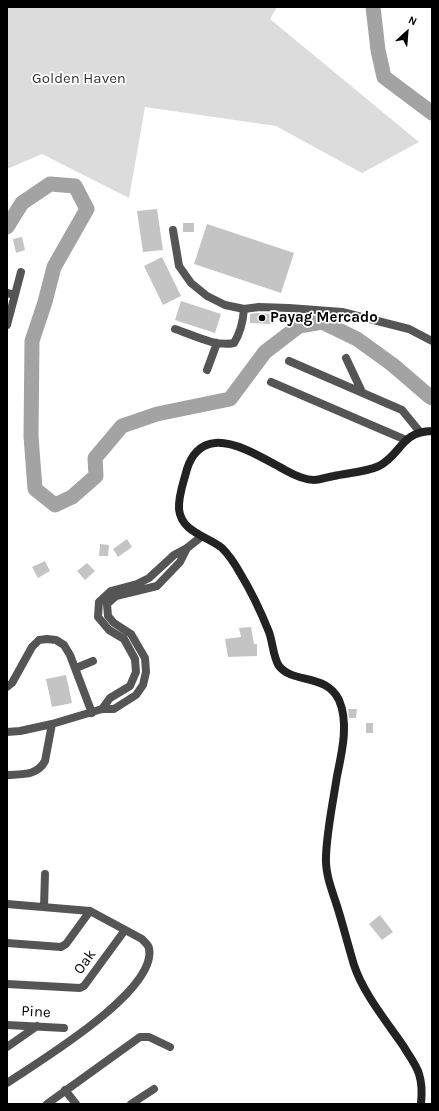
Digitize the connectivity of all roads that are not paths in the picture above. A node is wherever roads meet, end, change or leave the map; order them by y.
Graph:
1 (172, 230) dead end
2 (21, 272) dead end
3 (11, 294) edge
4 (244, 309) junction
5 (7, 325) edge
6 (175, 329) dead end
7 (432, 341) edge
8 (217, 343) junction
9 (346, 358) dead end
10 (289, 361) dead end
11 (207, 370) dead end
12 (271, 382) dead end
13 (362, 392) junction
14 (432, 431) edge
15 (420, 432) junction
16 (406, 440) junction
17 (201, 537) junction
18 (187, 548) junction
19 (149, 578) junction
20 (157, 586) junction
21 (93, 661) dead end
22 (76, 668) junction
23 (7, 687) edge
24 (102, 709) junction
25 (92, 713) junction
26 (52, 724) junction
27 (7, 732) edge
28 (7, 775) edge
29 (45, 874) dead end
30 (7, 904) edge
31 (44, 907) junction
32 (90, 912) junction
33 (125, 930) junction
34 (7, 944) edge
35 (7, 984) edge
36 (7, 1025) edge
37 (37, 1026) junction
38 (64, 1028) dead end
39 (7, 1047) edge
40 (170, 1047) dead end
41 (7, 1083) edge
42 (154, 1089) dead end
43 (65, 1090) junction
44 (47, 1104) edge
45 (76, 1104) edge
46 (131, 1104) edge
47 (421, 1104) edge

1 - 4 street
2 - 3 street
3 - 5 street
4 - 7 street
4 - 8 street
6 - 8 street
8 - 11 street
9 - 13 street
10 - 13 street
12 - 16 street
13 - 15 street
14 - 15 main road
15 - 16 main road
16 - 17 main road
17 - 18 street
17 - 47 main road
18 - 19 street
18 - 20 street
19 - 20 street
19 - 24 street
20 - 24 street
21 - 22 street
22 - 23 street
22 - 25 street
24 - 25 street
25 - 26 street
26 - 27 street
26 - 28 street
29 - 31 street
30 - 31 street
31 - 32 street
32 - 33 street
32 - 34 street
33 - 35 street, Oak
33 - 41 street
36 - 37 street, Pine
37 - 38 street, Pine
37 - 39 street
40 - 43 street
42 - 46 street
43 - 44 street
43 - 45 street

